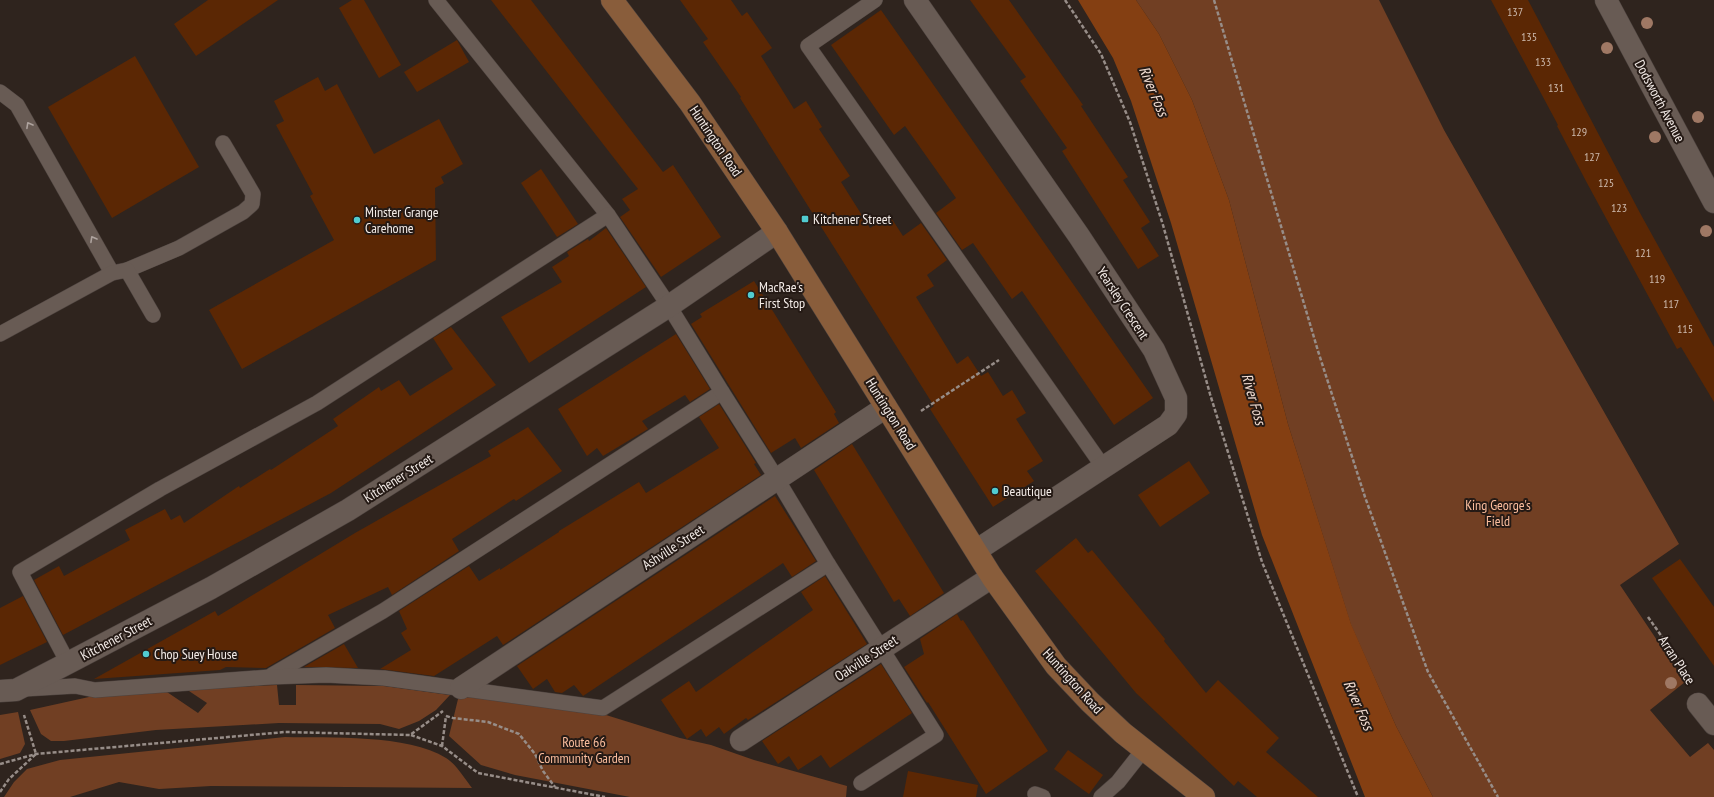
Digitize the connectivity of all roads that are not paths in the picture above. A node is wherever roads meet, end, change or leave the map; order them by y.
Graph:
1 (436, 0) edge
2 (612, 0) edge
3 (875, 0) edge
4 (915, 0) edge
5 (1606, 0) edge
6 (0, 92) edge
7 (223, 143) dead end
8 (1714, 202) edge
9 (608, 215) junction
10 (777, 232) junction
11 (127, 270) junction
12 (112, 273) junction
13 (669, 306) junction
14 (153, 315) dead end
15 (0, 334) edge
16 (722, 392) junction
17 (886, 407) junction
18 (1104, 468) junction
19 (777, 478) junction
20 (977, 550) junction
21 (828, 564) junction
22 (992, 577) junction
23 (882, 647) junction
24 (68, 663) junction
25 (270, 677) junction
26 (460, 688) junction
27 (8, 691) edge
28 (1698, 704) road end
29 (1714, 724) edge
30 (741, 740) dead end
31 (1144, 749) junction
32 (861, 783) dead end
33 (1101, 797) edge
34 (1204, 797) edge

1 - 9 lane
2 - 10 street, Huntington Road
3 - 18 lane
4 - 18 street, Yearsley Crescent
5 - 8 street, Dodsworth Avenue
12 -> 6 lane
7 - 11 lane
9 - 13 lane
9 - 24 lane
10 - 13 street, Kitchener Street
10 - 17 street, Huntington Road
11 - 12 lane
11 - 14 lane
12 - 15 lane
13 - 16 lane
13 - 24 street, Kitchener Street
16 - 19 lane
16 - 25 lane
17 - 19 street, Ashville Street
17 - 20 street, Huntington Road
18 - 20 street, Yearsley Crescent
19 - 21 lane
19 - 26 street, Ashville Street
20 - 22 street, Huntington Road
21 - 23 lane
21 - 26 lane
22 - 23 street, Oakville Street
22 - 31 street, Huntington Road
23 - 30 street, Oakville Street
23 - 32 lane
24 - 27 street, Kitchener Street
25 - 26 lane
25 - 27 lane
28 - 29 street, Arran Place
31 - 33 lane
31 - 34 street, Huntington Road

